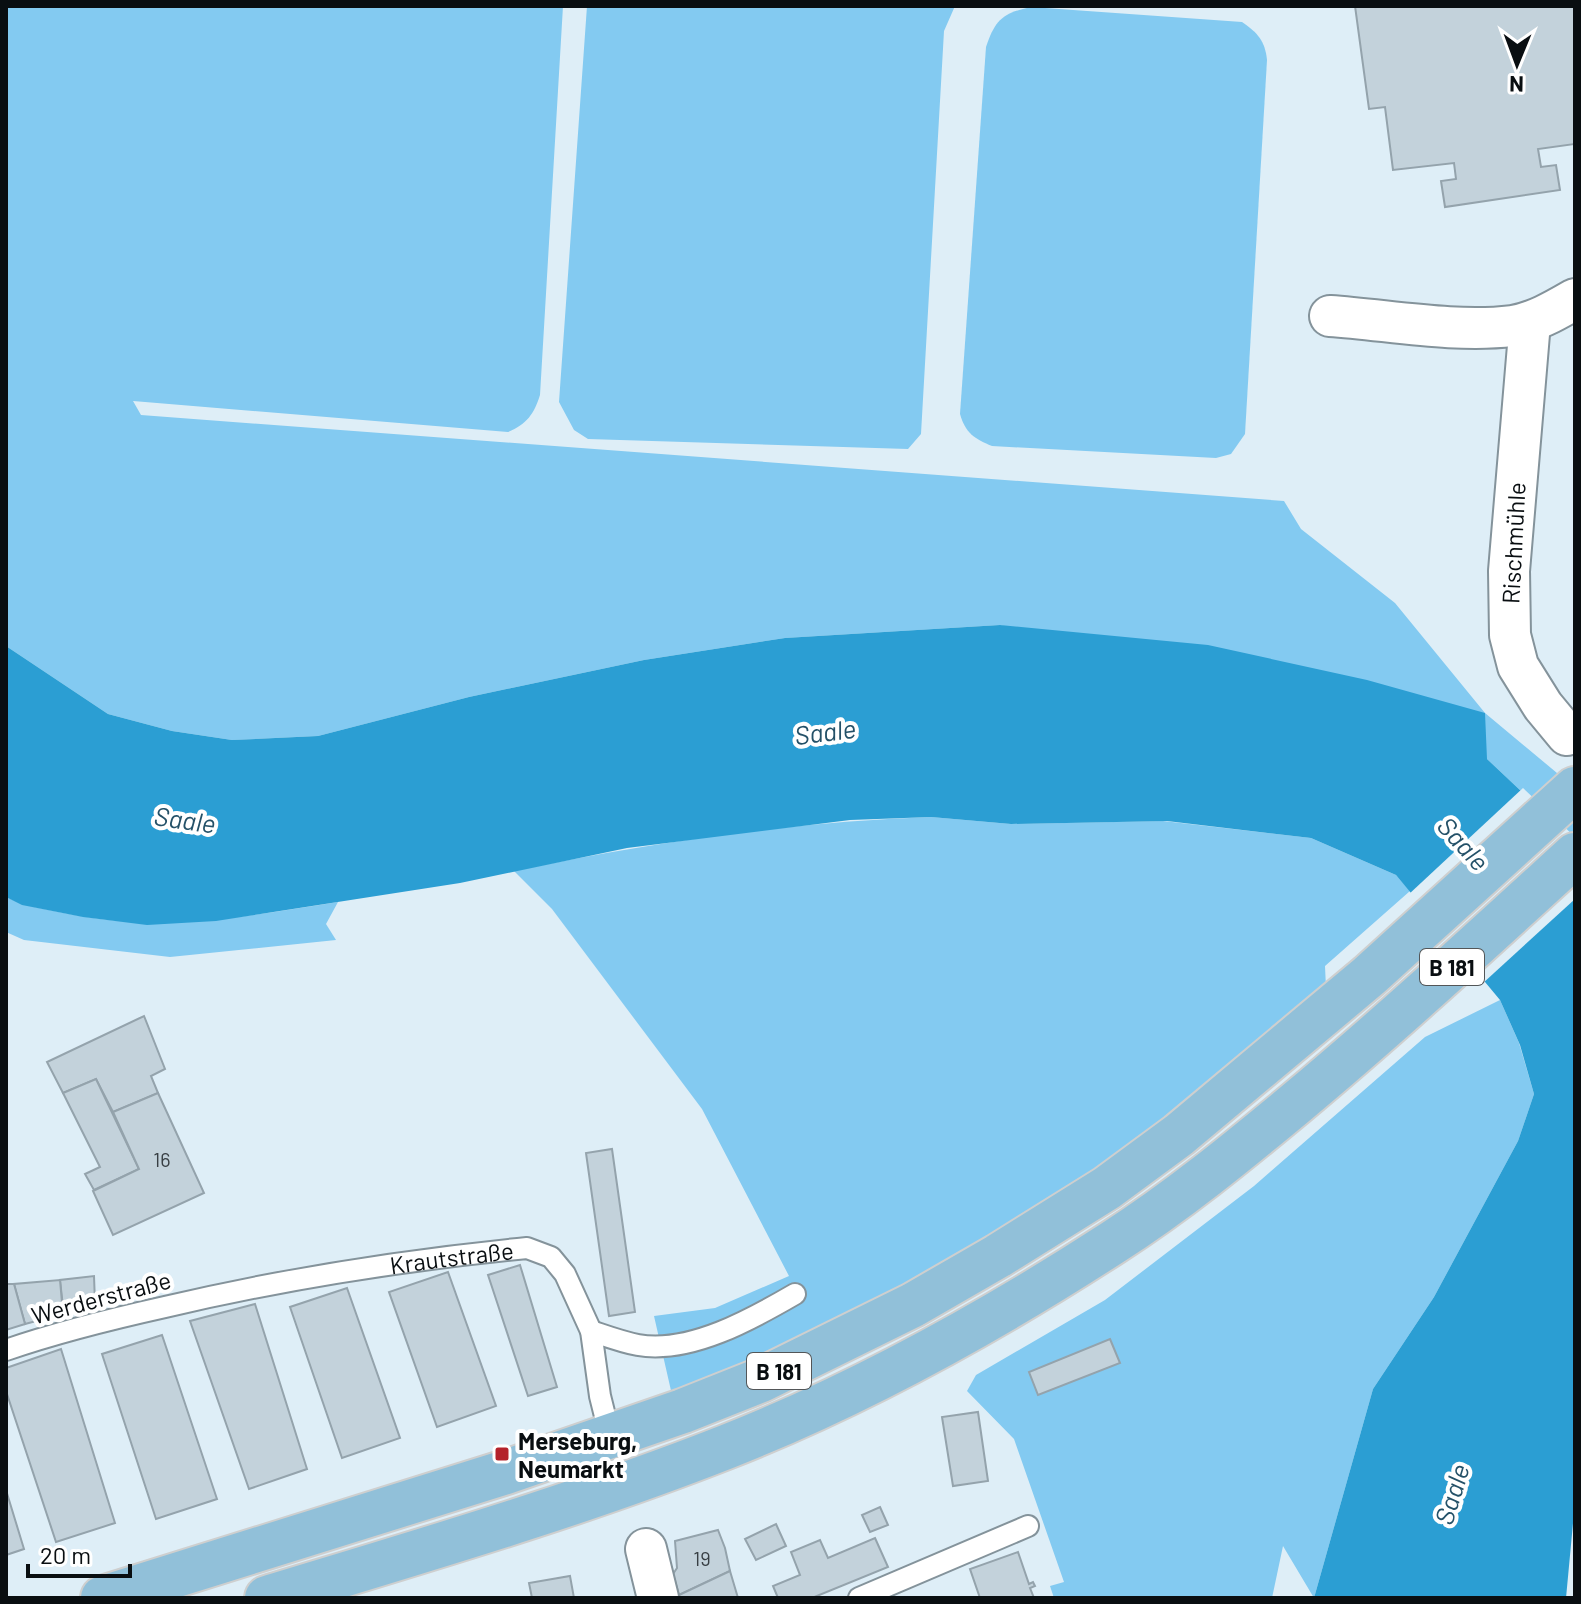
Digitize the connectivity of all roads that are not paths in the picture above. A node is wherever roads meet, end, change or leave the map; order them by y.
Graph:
1 (1575, 299) edge
2 (1330, 316) dead end
3 (1530, 322) junction
4 (1571, 739) edge
5 (1575, 789) edge
6 (1575, 855) edge
7 (795, 1294) dead end
8 (209, 1295) joint
9 (591, 1331) junction
10 (6, 1350) edge
11 (610, 1436) junction
12 (1028, 1526) dead end
13 (646, 1549) dead end
14 (103, 1598) edge
15 (267, 1598) edge
16 (658, 1598) edge
17 (859, 1598) edge

1 - 3 street
2 - 3 street
3 - 4 street, Rischmühle
5 - 11 main road, B 181
6 - 15 main road, B 181
7 - 9 lane
8 - 9 lane, Krautstraße
8 - 10 lane, Werderstraße
9 - 11 lane, Krautstraße
11 - 14 main road, B 181
12 - 17 lane
13 - 16 street

